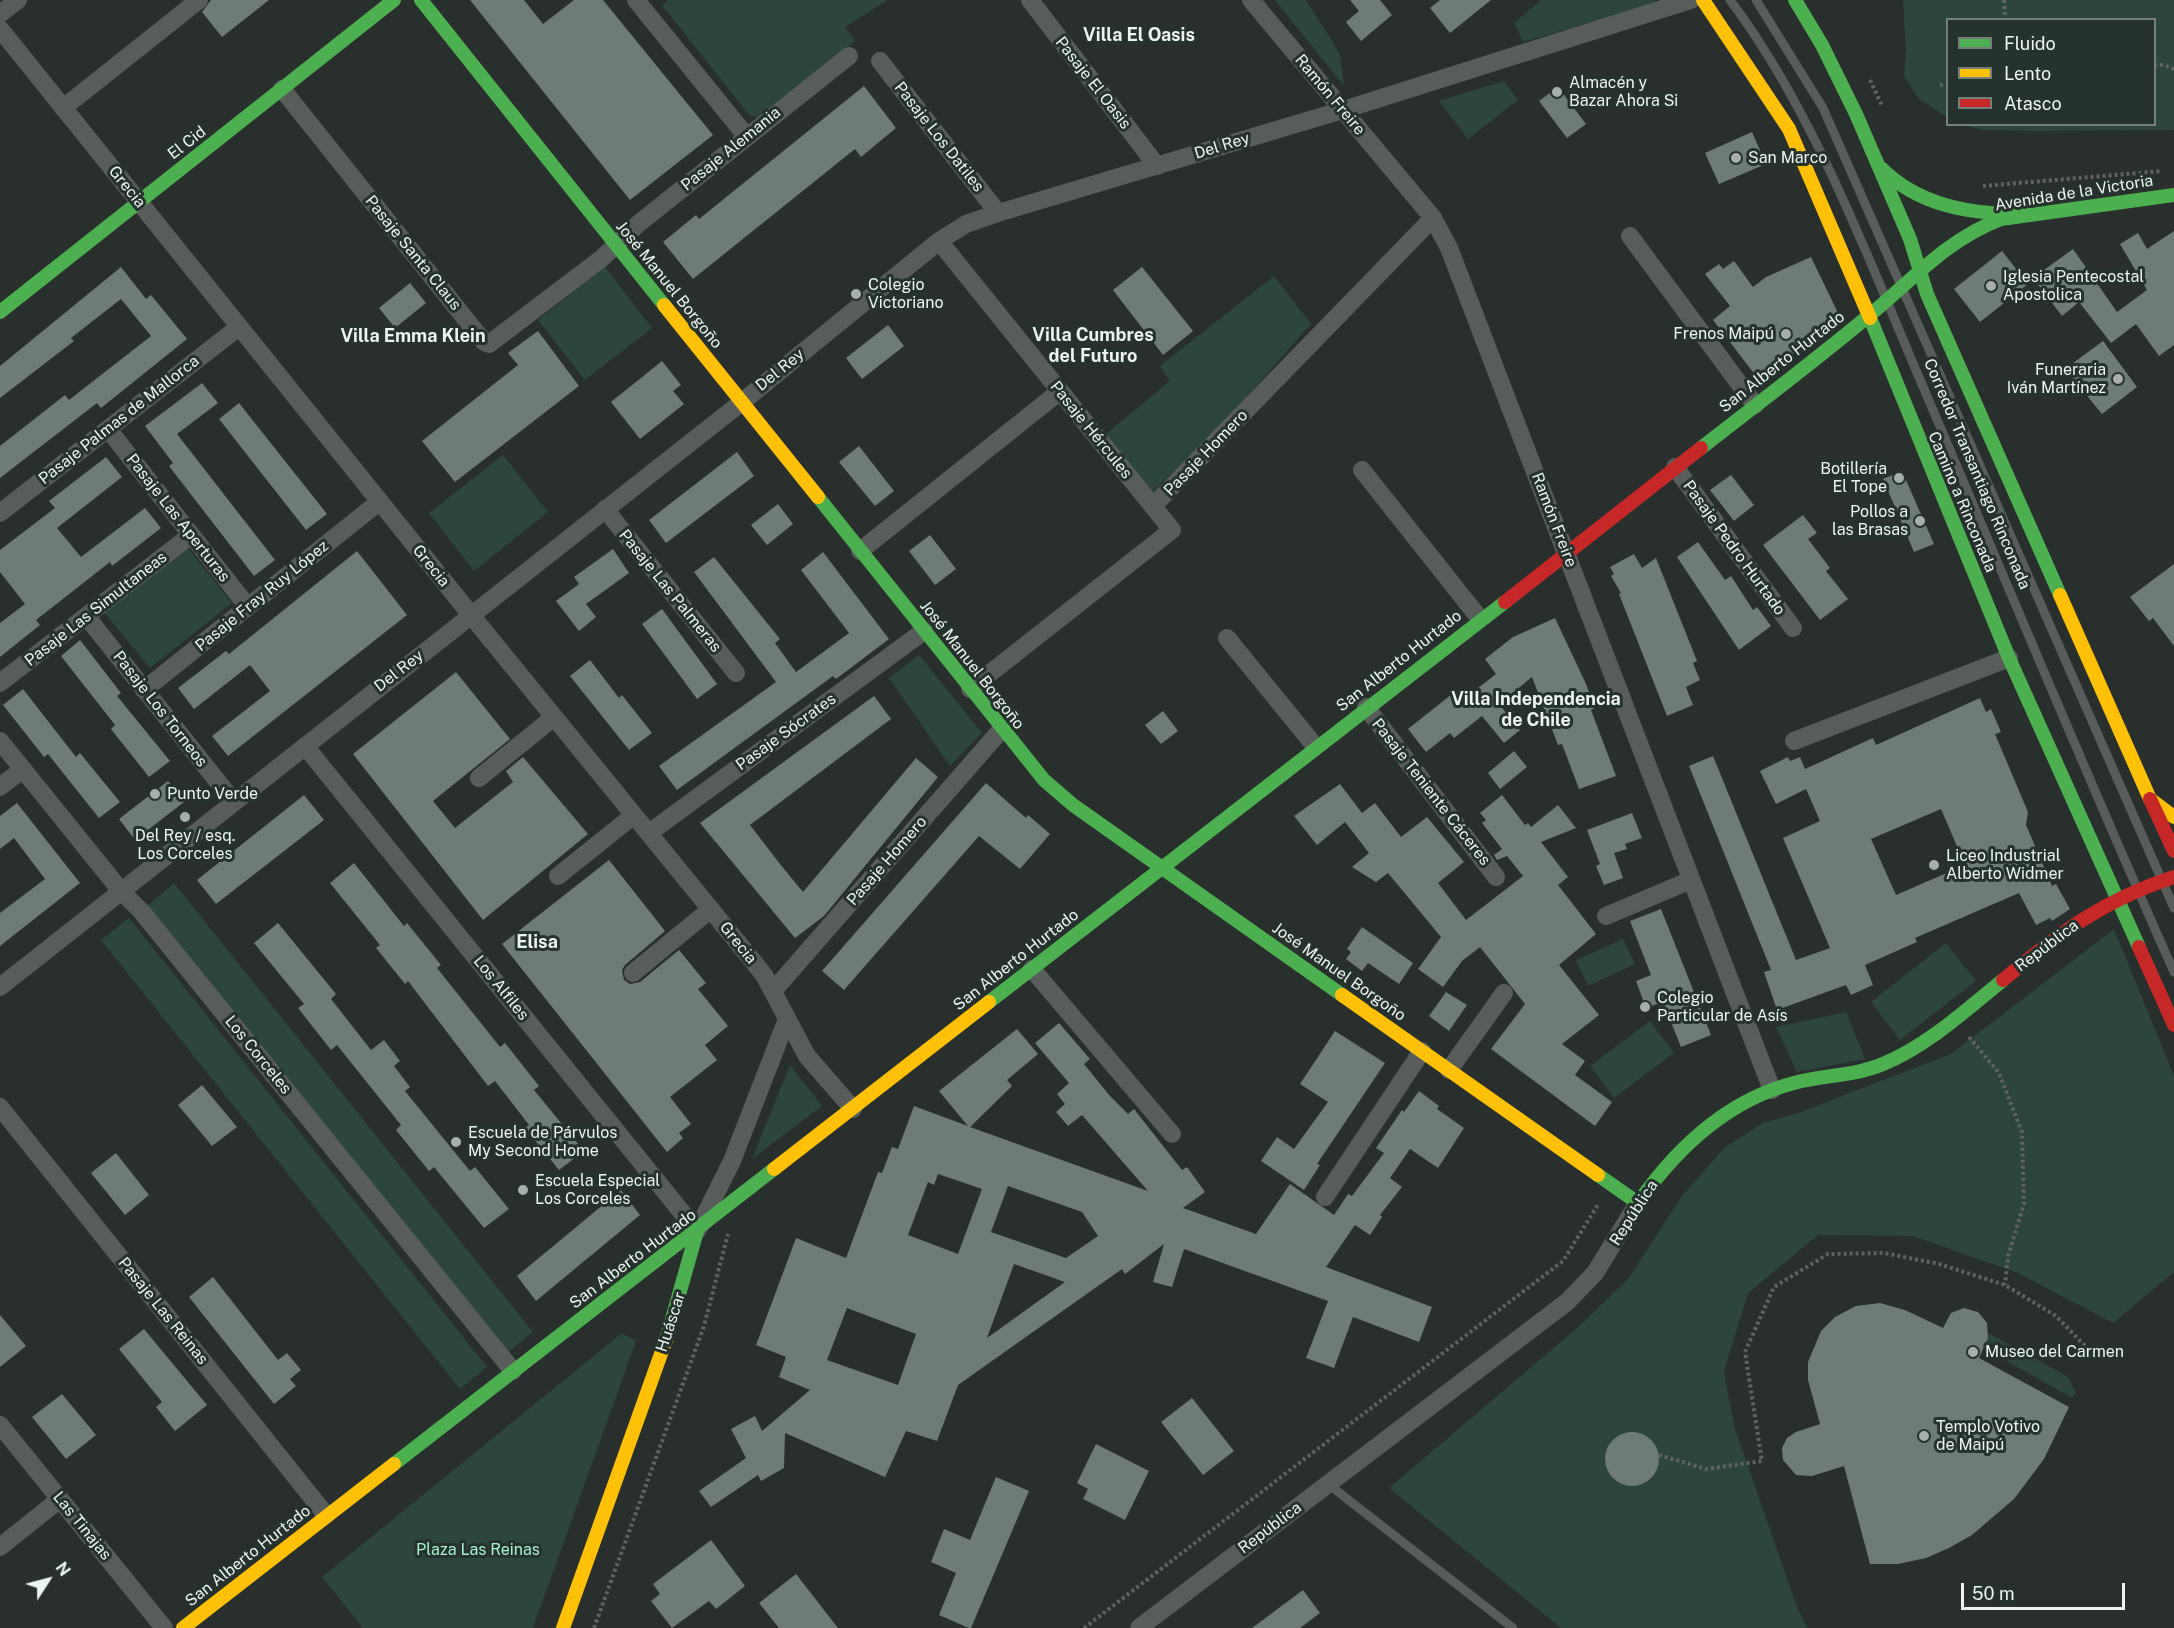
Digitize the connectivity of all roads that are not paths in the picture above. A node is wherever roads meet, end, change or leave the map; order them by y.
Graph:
1 (18, 0) edge
2 (200, 0) edge
3 (394, 0) edge
4 (421, 0) edge
5 (1030, 0) edge
6 (1251, 0) edge
7 (1690, 0) edge
8 (1703, 0) edge
9 (1728, 0) edge
10 (1756, 0) edge
11 (1795, 0) edge
12 (646, 3) edge
13 (0, 14) edge
14 (1733, 21) dead end
15 (0, 29) edge
16 (1736, 32) dead end
17 (849, 56) dead end
18 (880, 61) dead end
19 (1747, 64) junction
20 (282, 89) junction
21 (63, 108) junction
22 (1343, 110) junction
23 (747, 137) junction
24 (1157, 166) junction
25 (1880, 167) junction
26 (2174, 195) edge
27 (138, 202) junction
28 (998, 213) junction
29 (2023, 215) junction
30 (1433, 218) junction
31 (1630, 236) dead end
32 (939, 241) junction
33 (616, 244) junction
34 (1921, 266) junction
35 (1902, 285) junction
36 (1886, 300) junction
37 (0, 312) edge
38 (1868, 317) junction
39 (239, 327) junction
40 (1059, 392) junction
41 (742, 402) junction
42 (1755, 405) junction
43 (108, 429) junction
44 (1675, 468) junction
45 (1362, 470) dead end
46 (379, 502) junction
47 (1153, 506) junction
48 (605, 509) junction
49 (0, 513) edge
50 (191, 535) junction
51 (860, 550) junction
52 (1566, 554) junction
53 (248, 607) junction
54 (471, 615) junction
55 (86, 616) junction
56 (1480, 619) junction
57 (1793, 628) dead end
58 (924, 631) junction
59 (1227, 638) dead end
60 (2009, 658) junction
61 (736, 672) dead end
62 (0, 682) edge
63 (2075, 682) junction
64 (970, 689) junction
65 (144, 690) junction
66 (1366, 707) junction
67 (554, 717) junction
68 (1001, 730) junction
69 (0, 741) edge
70 (1794, 741) dead end
71 (305, 746) junction
72 (1315, 746) junction
73 (2132, 759) junction
74 (23, 769) junction
75 (479, 778) dead end
76 (0, 787) edge
77 (2150, 799) junction
78 (234, 802) junction
79 (634, 815) junction
80 (2174, 817) edge
81 (649, 833) junction
82 (2174, 851) edge
83 (1162, 867) junction
84 (558, 876) dead end
85 (1496, 877) dead end
86 (2168, 879) edge
87 (1691, 880) junction
88 (2138, 890) junction
89 (121, 891) junction
90 (2118, 899) junction
91 (2174, 908) edge
92 (711, 909) junction
93 (1606, 916) dead end
94 (1032, 969) junction
95 (2174, 972) edge
96 (633, 973) dead end
97 (0, 987) edge
98 (773, 992) junction
99 (1504, 993) dead end
100 (787, 1019) junction
101 (2174, 1025) edge
102 (1422, 1051) junction
103 (1449, 1070) junction
104 (1772, 1090) junction
105 (0, 1107) edge
106 (853, 1109) junction
107 (1172, 1134) dead end
108 (1325, 1197) dead end
109 (1638, 1203) junction
110 (697, 1231) junction
111 (513, 1371) junction
112 (0, 1425) edge
113 (1328, 1484) junction
114 (60, 1499) junction
115 (326, 1515) junction
116 (0, 1546) edge
117 (164, 1628) edge
118 (183, 1628) edge
119 (563, 1628) edge
120 (1139, 1628) edge
121 (1513, 1628) edge

1 - 13 street
2 - 21 street
3 - 20 main road, El Cid
4 - 33 main road, José Manuel Borgoño
5 - 24 street, Pasaje El Oasis
6 - 22 street, Ramón Freire
7 - 22 street, Del Rey
8 - 19 main road, Camino a Rinconada
9 - 14 lane, Corredor Transantiago Rinconada
9 - 36 lane, Corredor Transantiago Rinconada
10 - 35 lane, Corredor Transantiago Rinconada
11 - 25 main road
12 - 23 street
15 - 21 street, Grecia
16 - 19 lane
17 - 23 street, Pasaje Alemania
18 - 28 street, Pasaje Los Datiles
19 - 38 main road, Camino a Rinconada
20 - 27 main road, El Cid
20 - 33 street, Pasaje Santa Claus
21 - 27 street, Grecia
22 - 24 street, Del Rey
22 - 30 street, Ramón Freire
23 - 33 street, Pasaje Alemania
24 - 28 street, Del Rey
25 - 29 main road
25 - 34 main road
26 - 29 main road, Avenida de la Victoria
27 - 37 main road, El Cid
27 - 39 street, Grecia
28 - 32 street, Del Rey
29 - 34 main road, Avenida de la Victoria
30 - 47 street, Pasaje Homero
30 - 52 street, Ramón Freire
31 - 42 street
32 - 40 street, Pasaje Hércules
32 - 41 street, Del Rey
33 - 41 main road, José Manuel Borgoño
34 - 35 main road, Avenida de la Victoria
34 - 73 main road
35 - 36 main road, Avenida de la Victoria
35 - 63 lane, Corredor Transantiago Rinconada
36 - 38 main road, Avenida de la Victoria
36 - 88 lane, Corredor Transantiago Rinconada
38 - 42 main road, San Alberto Hurtado
38 - 60 main road, Camino a Rinconada
39 - 43 street, Pasaje Palmas de Mallorca
39 - 46 street, Grecia
40 - 47 street, Pasaje Hércules
40 - 51 street
41 - 48 street, Del Rey
41 - 51 main road, José Manuel Borgoño
42 - 44 main road, San Alberto Hurtado
43 - 49 street, Pasaje Palmas de Mallorca
43 - 50 street, Pasaje Las Aperturas
44 - 52 main road, San Alberto Hurtado
44 - 57 street, Pasaje Pedro Hurtado
45 - 56 street
46 - 53 street, Pasaje Fray Ruy López
46 - 54 street, Grecia
47 - 64 street, Pasaje Homero
48 - 54 street, Del Rey
48 - 61 street, Pasaje Las Palmeras
50 - 53 street, Pasaje Las Aperturas
50 - 55 street, Pasaje Las Simultaneas
51 - 58 main road, José Manuel Borgoño
52 - 56 main road, San Alberto Hurtado
52 - 87 street, Ramón Freire
53 - 65 street, Pasaje Fray Ruy López
54 - 67 street, Grecia
54 - 71 street, Del Rey
55 - 62 street, Pasaje Las Simultaneas
55 - 65 street, Pasaje Los Torneos
56 - 66 main road, San Alberto Hurtado
58 - 64 main road, José Manuel Borgoño
58 - 81 street, Pasaje Sócrates
59 - 72 street
60 - 70 street
60 - 90 main road, Camino a Rinconada
63 - 73 lane, Corredor Transantiago Rinconada
63 - 86 lane, Corredor Transantiago Rinconada
64 - 68 main road, José Manuel Borgoño
65 - 78 street, Pasaje Los Torneos
66 - 72 main road, San Alberto Hurtado
66 - 85 street, Pasaje Teniente Cáceres
67 - 75 street
67 - 79 street, Grecia
68 - 83 main road, José Manuel Borgoño
68 - 98 street, Pasaje Homero
69 - 74 street, Los Corceles
71 - 78 street, Del Rey
71 - 110 street, Los Alfiles
72 - 83 main road, San Alberto Hurtado
73 - 77 main road
74 - 76 street
74 - 89 street, Los Corceles
77 - 80 main road
77 - 82 main road
78 - 89 street, Del Rey
79 - 81 street, Grecia
79 - 84 street
81 - 92 street, Grecia
83 - 94 main road, San Alberto Hurtado
83 - 102 main road, José Manuel Borgoño
86 - 88 main road, República
86 - 91 lane, Corredor Transantiago Rinconada
87 - 93 street
87 - 104 street, Ramón Freire
88 - 90 main road, República
88 - 95 lane, Corredor Transantiago Rinconada
89 - 97 street, Del Rey
89 - 111 street, Los Corceles
90 - 101 main road, Camino a Rinconada
90 - 104 main road, República
92 - 96 street
92 - 98 street, Grecia
94 - 106 main road, San Alberto Hurtado
94 - 107 street
98 - 100 street, Grecia
99 - 103 street
100 - 106 street, Grecia
100 - 110 street, Huáscar
102 - 103 main road, José Manuel Borgoño
102 - 108 street
103 - 109 main road, José Manuel Borgoño
104 - 109 main road, República
105 - 115 street, Pasaje Las Reinas
106 - 110 main road, San Alberto Hurtado
109 - 113 street, República
110 - 111 main road, San Alberto Hurtado
110 - 119 main road, Huáscar
111 - 115 main road, San Alberto Hurtado
112 - 114 street, Las Tinajas
113 - 120 street, República
113 - 121 lane
114 - 116 street
114 - 117 street, Las Tinajas
115 - 118 main road, San Alberto Hurtado

